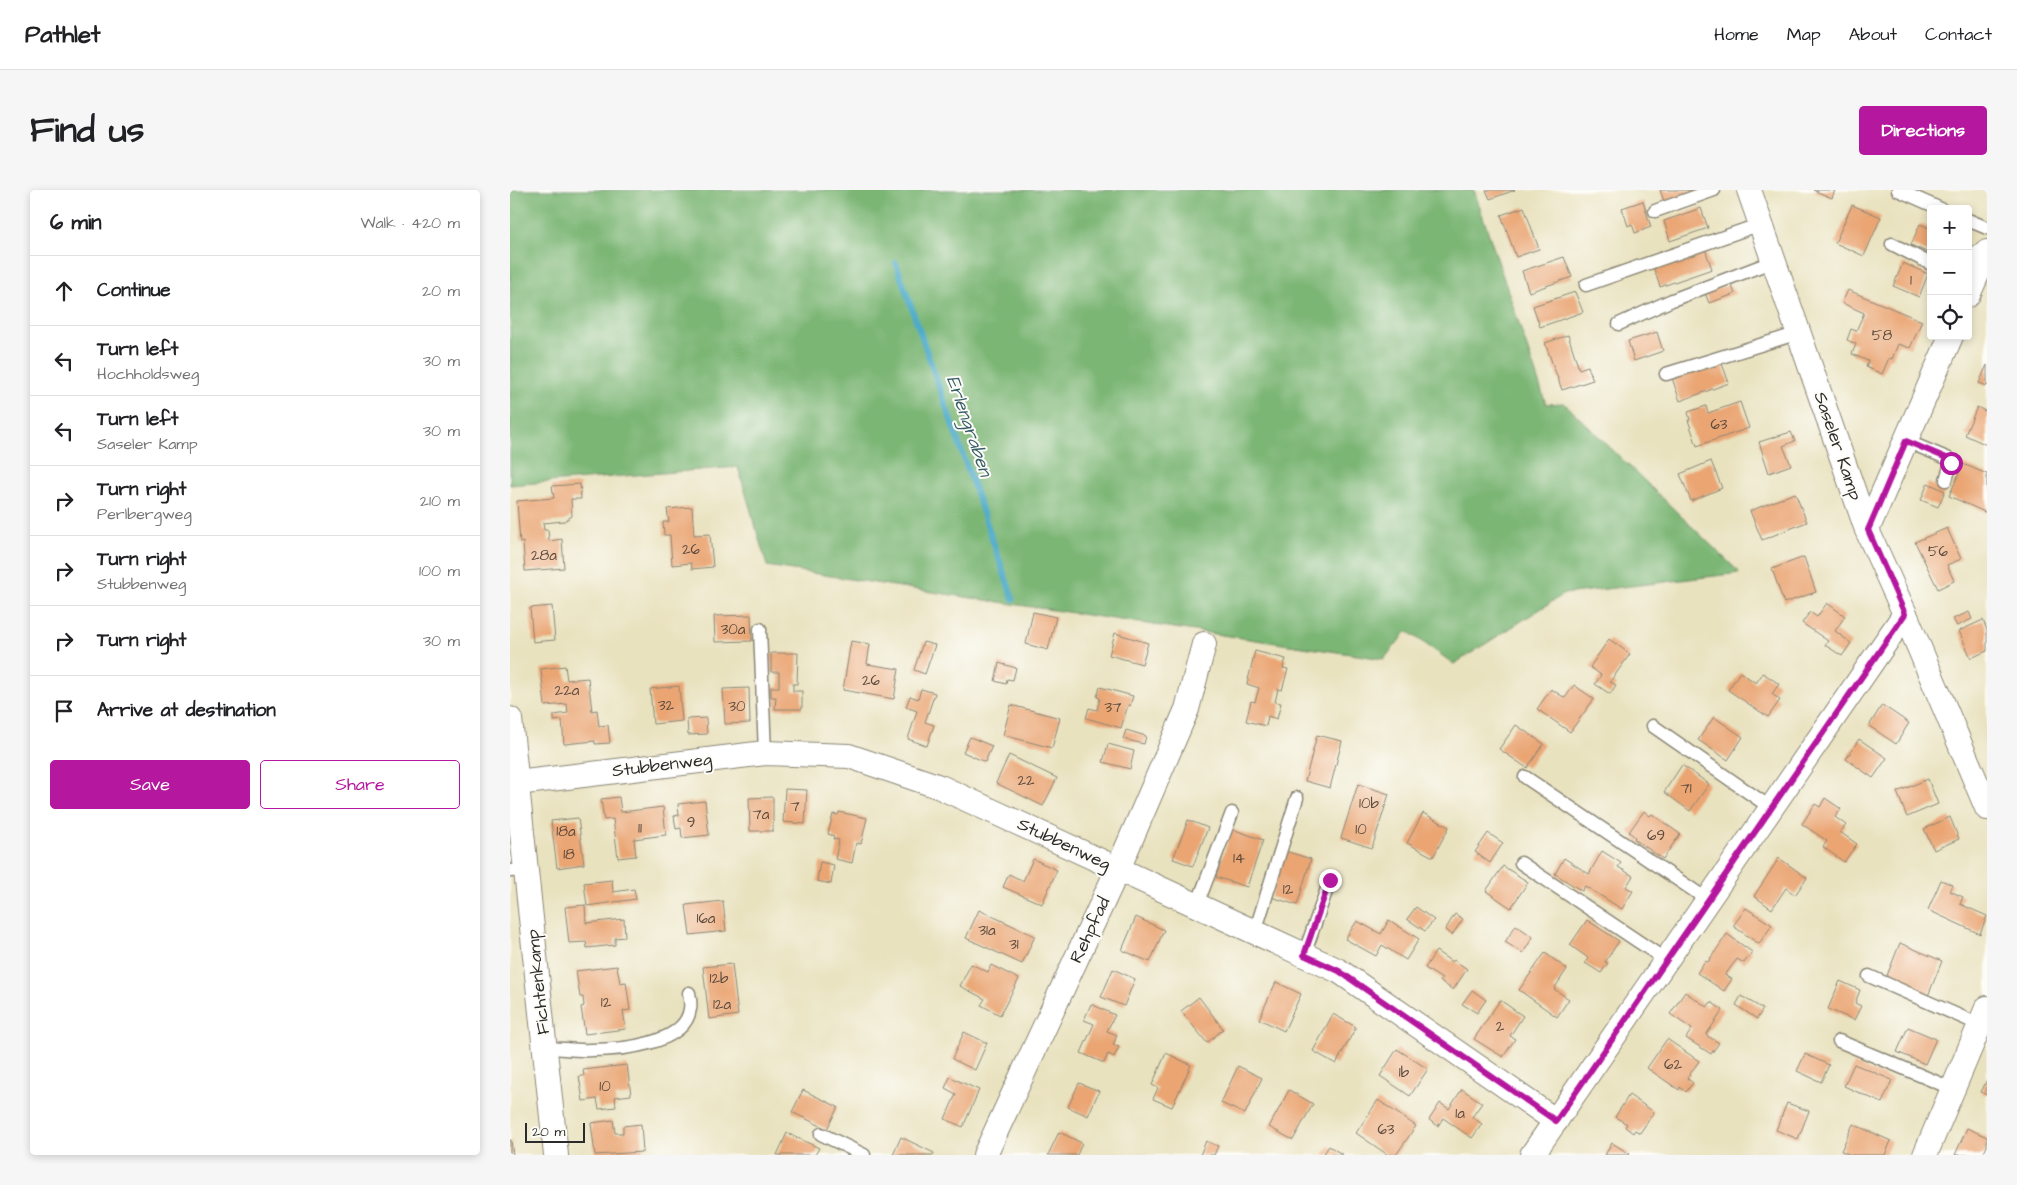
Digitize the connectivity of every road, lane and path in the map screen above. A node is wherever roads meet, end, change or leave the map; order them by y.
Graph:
1 (1714, 190) edge
2 (1749, 190) edge
3 (1898, 190) edge
4 (1932, 205) edge
5 (1655, 211) dead end
6 (1972, 222) edge
7 (1761, 224) junction
8 (1987, 228) edge
9 (1892, 244) dead end
10 (1987, 250) edge
11 (1972, 254) edge
12 (1774, 261) junction
13 (1927, 262) edge
14 (1586, 285) dead end
15 (1972, 286) edge
16 (1619, 324) dead end
17 (1799, 332) junction
18 (1949, 340) edge
19 (1666, 374) dead end
20 (1906, 441) junction
21 (1946, 480) dead end
22 (1868, 530) junction
23 (1905, 614) junction
24 (760, 629) dead end
25 (1204, 644) dead end
26 (510, 720) edge
27 (1653, 726) dead end
28 (765, 753) junction
29 (1525, 777) dead end
30 (517, 783) junction
31 (1297, 798) dead end
32 (1771, 808) junction
33 (1987, 808) edge
34 (1232, 813) dead end
35 (516, 826) edge
36 (1521, 863) dead end
37 (1118, 869) junction
38 (518, 870) edge
39 (1330, 880) dead end
40 (1708, 900) junction
41 (1198, 905) junction
42 (1255, 932) junction
43 (1304, 955) junction
44 (1666, 960) junction
45 (1869, 976) dead end
46 (689, 993) dead end
47 (1983, 1017) edge
48 (1839, 1041) dead end
49 (545, 1048) junction
50 (1952, 1089) junction
51 (1556, 1121) junction
52 (821, 1134) dead end
53 (556, 1155) edge
54 (864, 1155) edge
55 (985, 1155) edge
56 (1532, 1155) edge
57 (1925, 1155) edge

1 - 5 lane
2 - 7 street, Saseler Kamp
3 - 4 lane
6 - 8 lane
7 - 12 street, Saseler Kamp
7 - 14 lane
9 - 13 lane
10 - 11 lane
10 - 15 street
12 - 16 lane
12 - 17 street, Saseler Kamp
17 - 19 lane
17 - 22 street, Saseler Kamp
18 - 20 street
20 - 21 lane
20 - 22 street
22 - 23 street, Saseler Kamp
23 - 32 street
23 - 33 street, Saseler Kamp
24 - 28 lane
25 - 37 street, Rehpfad
26 - 30 street, Fichtenkamp
27 - 32 lane
28 - 30 street, Stubbenweg
28 - 37 street, Stubbenweg
29 - 40 lane
30 - 35 street, Fichtenkamp
31 - 42 lane
32 - 40 street
34 - 41 lane
35 - 38 street, Fichtenkamp
36 - 44 lane
37 - 41 street, Stubbenweg
37 - 55 street, Rehpfad
38 - 49 street, Fichtenkamp
39 - 43 lane
40 - 44 street
41 - 42 street, Stubbenweg
42 - 43 street, Stubbenweg
43 - 51 street, Stubbenweg
44 - 51 street
45 - 47 lane
46 - 49 lane
47 - 50 street
48 - 50 lane
49 - 53 street, Fichtenkamp
50 - 57 street
51 - 56 street
52 - 54 lane

